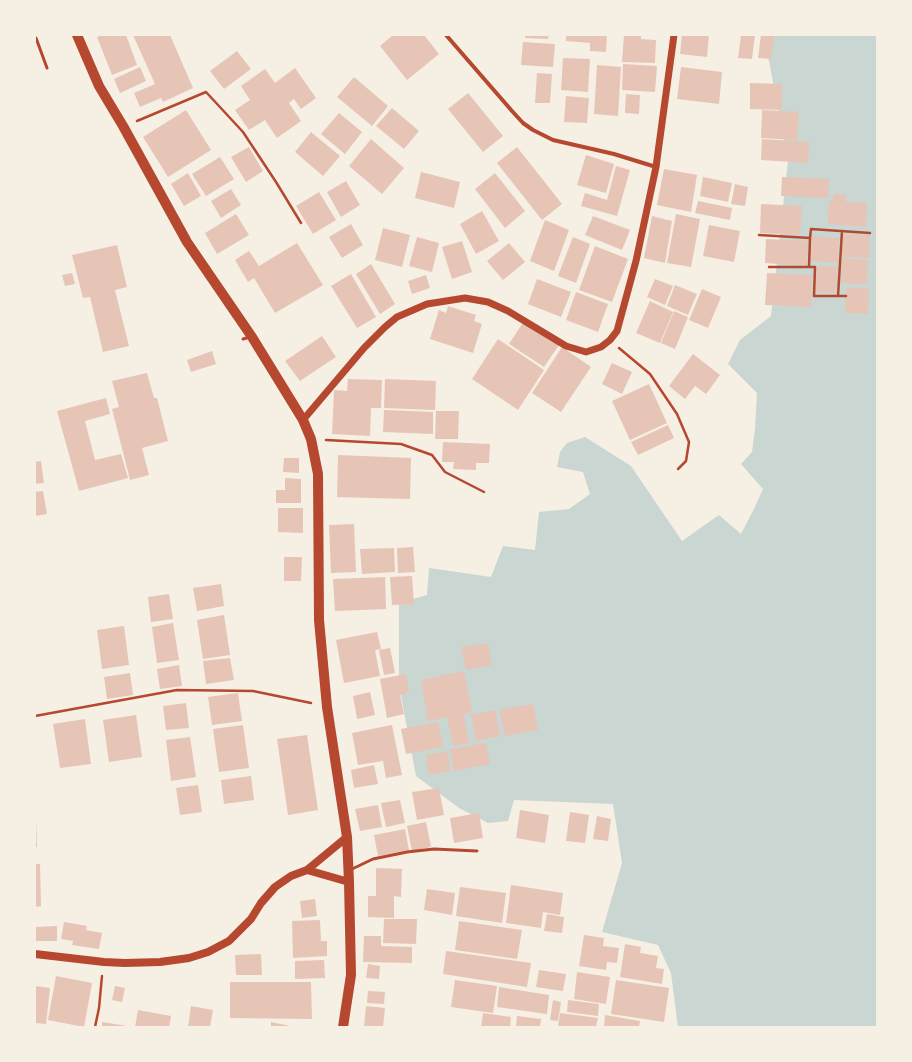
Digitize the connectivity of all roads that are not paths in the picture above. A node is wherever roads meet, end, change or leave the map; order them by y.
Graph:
1 (77, 35) edge
2 (446, 35) edge
3 (674, 35) edge
4 (36, 38) edge
5 (46, 68) dead end
6 (656, 167) junction
7 (303, 420) junction
8 (347, 837) junction
9 (477, 851) dead end
10 (307, 870) junction
11 (349, 870) junction
12 (350, 882) junction
13 (35, 954) edge
14 (343, 1027) edge

1 - 7 main road
2 - 6 street
3 - 6 street
4 - 5 lane
6 - 7 street
7 - 8 main road
8 - 10 main road
8 - 11 main road
9 - 11 lane
10 - 12 main road
10 - 13 main road
11 - 12 main road
12 - 14 main road

